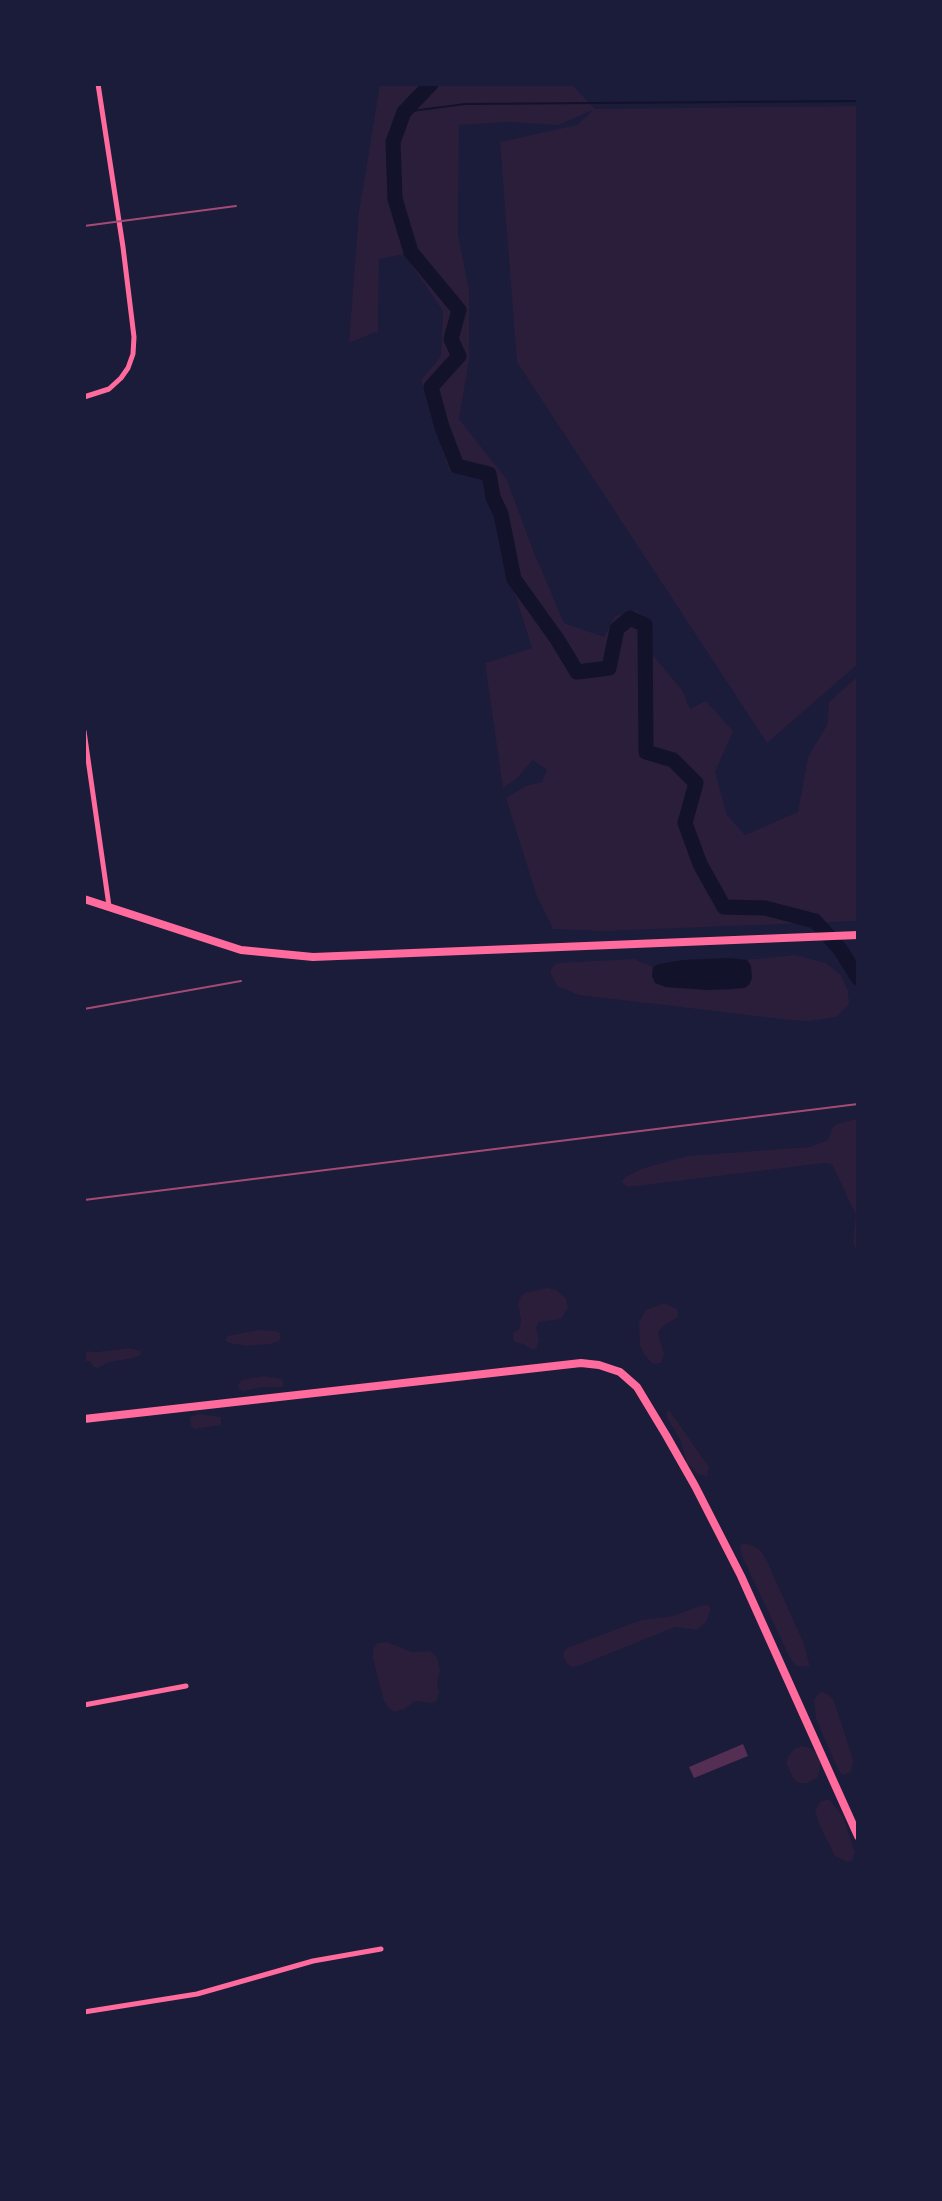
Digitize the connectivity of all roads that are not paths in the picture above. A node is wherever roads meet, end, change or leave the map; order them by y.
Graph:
1 (98, 84) edge
2 (84, 397) edge
3 (84, 731) edge
4 (84, 899) edge
5 (109, 906) junction
6 (858, 934) edge
7 (84, 1419) edge
8 (186, 1686) dead end
9 (84, 1706) edge
10 (858, 1836) edge
11 (381, 1949) dead end
12 (84, 2012) edge

1 - 2 street
3 - 5 street
4 - 5 main road
5 - 6 main road
7 - 10 main road
8 - 9 street
11 - 12 street

